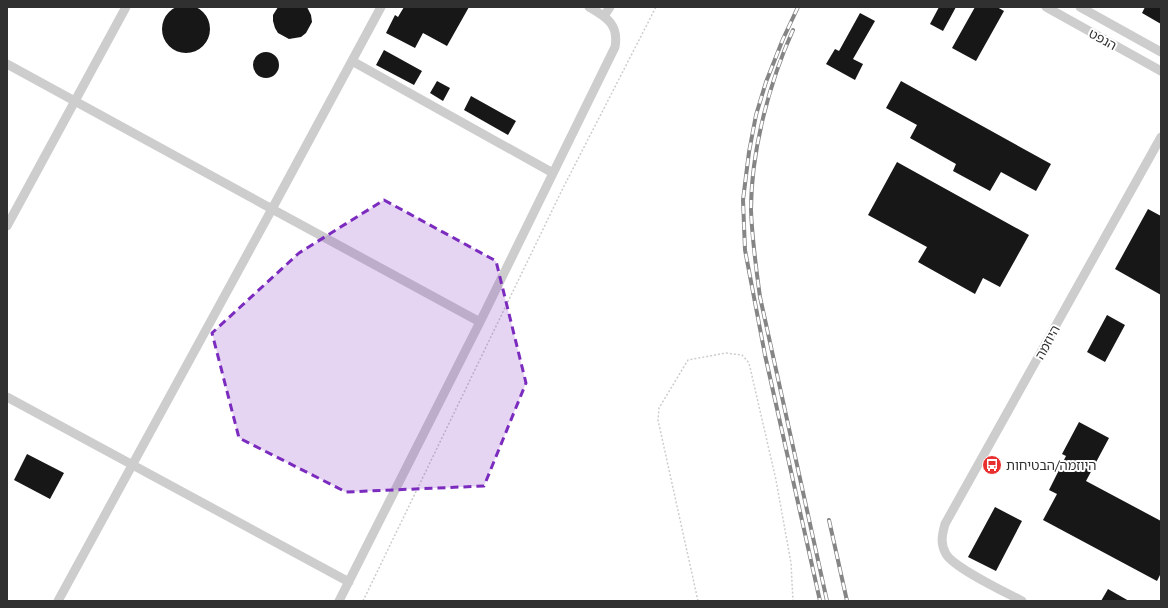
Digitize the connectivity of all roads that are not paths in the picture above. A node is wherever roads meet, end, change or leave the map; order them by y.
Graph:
1 (126, 7) edge
2 (381, 7) edge
3 (589, 7) edge
4 (610, 7) edge
5 (1046, 7) edge
6 (1080, 7) edge
7 (604, 16) junction
8 (1161, 52) edge
9 (352, 61) junction
10 (7, 64) edge
11 (1161, 71) edge
12 (76, 101) junction
13 (1161, 137) edge
14 (553, 173) junction
15 (272, 209) junction
16 (7, 226) edge
17 (480, 322) junction
18 (7, 397) edge
19 (132, 465) junction
20 (349, 582) junction
21 (58, 601) edge
22 (339, 601) edge
23 (1022, 601) edge

1 - 12 street
2 - 9 street
3 - 7 street
4 - 7 street
5 - 11 street, הנפט
6 - 8 street, הנפט
7 - 14 street
9 - 14 street
9 - 15 street
10 - 12 street
12 - 15 street
12 - 16 street
13 - 23 street, היוזמה
14 - 17 street
15 - 17 street
15 - 19 street
17 - 20 street
18 - 19 street
19 - 20 street
19 - 21 street
20 - 22 street

